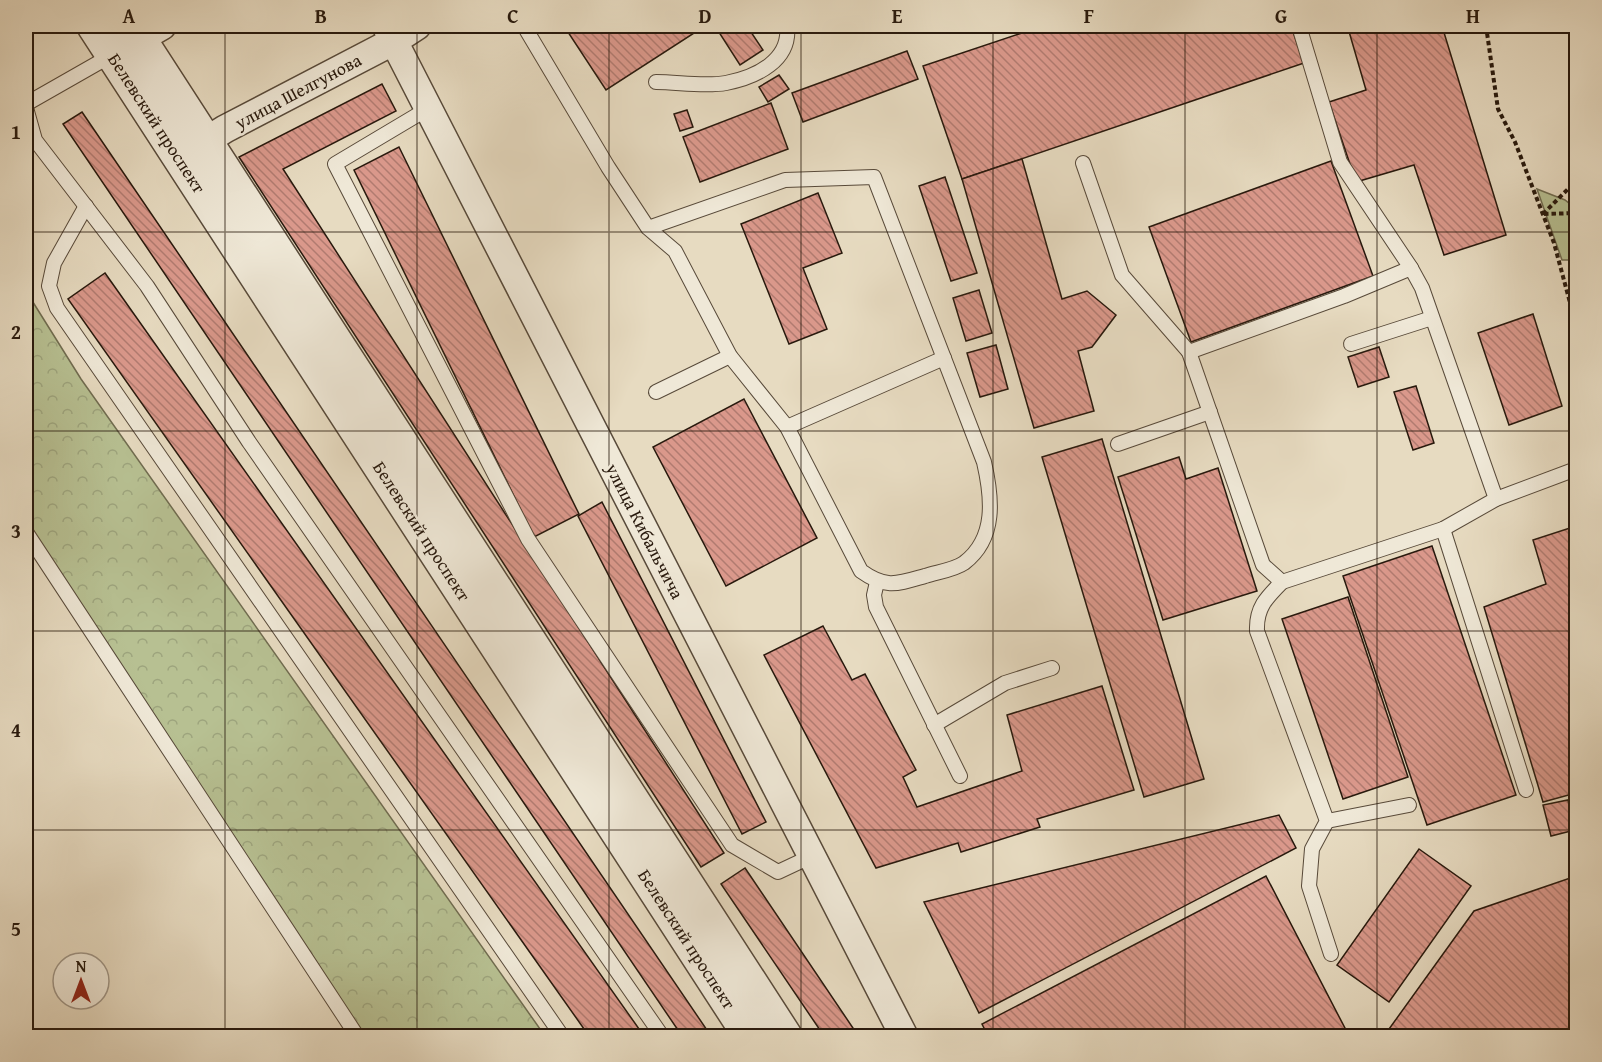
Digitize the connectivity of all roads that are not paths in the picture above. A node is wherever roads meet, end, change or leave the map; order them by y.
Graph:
1 (94, 26) edge
2 (417, 26) edge
3 (524, 26) edge
4 (787, 26) edge
5 (1299, 26) edge
6 (390, 33) edge
7 (136, 36) edge
8 (656, 82) dead end
9 (26, 106) edge
10 (429, 108) junction
11 (192, 149) junction
12 (1083, 163) dead end
13 (86, 206) junction
14 (648, 228) junction
15 (1411, 268) junction
16 (1432, 318) junction
17 (1352, 344) dead end
18 (1189, 352) junction
19 (730, 356) junction
20 (944, 358) junction
21 (656, 392) dead end
22 (1210, 412) junction
23 (787, 427) junction
24 (1118, 444) dead end
25 (1576, 469) edge
26 (1497, 499) junction
27 (1443, 529) junction
28 (26, 532) edge
29 (877, 582) junction
30 (1282, 582) junction
31 (1052, 668) dead end
32 (934, 725) junction
33 (960, 776) dead end
34 (1526, 790) dead end
35 (1409, 805) dead end
36 (1327, 821) junction
37 (812, 856) junction
38 (1331, 954) dead end
39 (357, 1036) edge
40 (562, 1036) edge
41 (662, 1036) edge
42 (750, 1036) edge
43 (785, 1036) edge
44 (904, 1036) edge

1 - 7 street, Белевский проспект
2 - 6 street, улица Шелгунова
3 - 14 lane
4 - 8 lane
5 - 15 lane
6 - 10 street, улица Кибальчича
6 - 11 street, улица Шелгунова
7 - 9 lane
7 - 11 street, Белевский проспект
9 - 13 lane
10 - 37 street, улица Кибальчича
10 - 37 lane
11 - 42 street, Белевский проспект
11 - 43 street, Белевский проспект
12 - 18 lane
13 - 40 lane
13 - 41 lane
14 - 19 lane
14 - 20 lane
15 - 16 lane
15 - 18 lane
16 - 17 lane
16 - 26 lane
18 - 22 lane
19 - 21 lane
19 - 23 lane
20 - 23 lane
20 - 29 lane
22 - 24 lane
22 - 30 lane
23 - 29 lane
25 - 26 lane
26 - 27 lane
27 - 30 lane
27 - 34 lane
28 - 39 lane
29 - 32 lane
30 - 36 lane
31 - 32 lane
32 - 33 lane
35 - 36 lane
36 - 38 lane
37 - 44 street, улица Кибальчича

